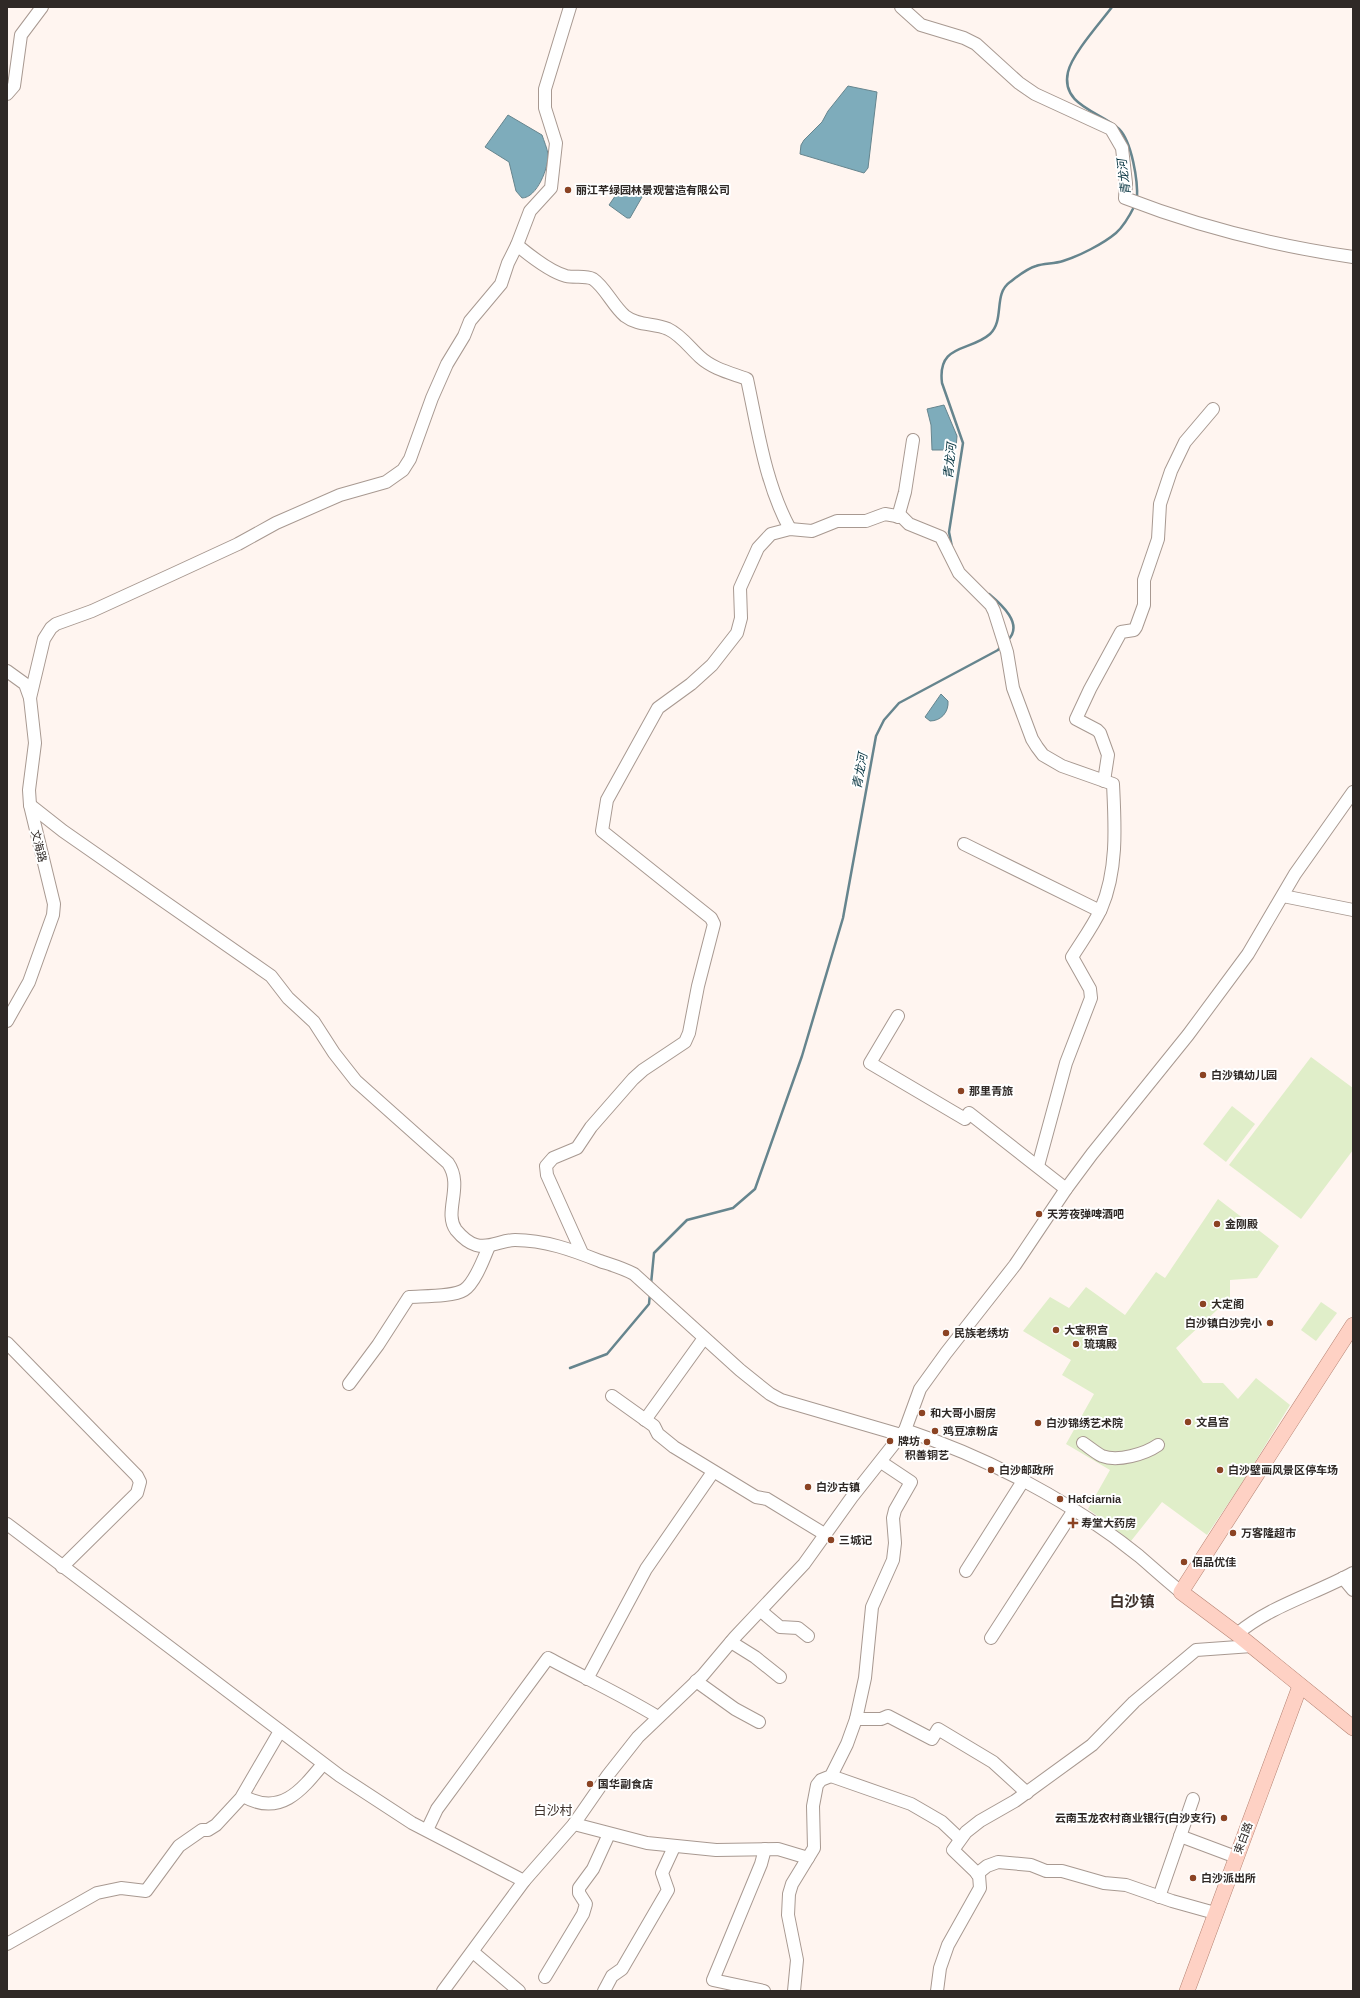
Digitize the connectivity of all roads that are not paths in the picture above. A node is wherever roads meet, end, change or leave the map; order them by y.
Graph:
1 (42, 7) edge
2 (570, 7) edge
3 (901, 7) edge
4 (7, 94) edge
5 (517, 245) junction
6 (1353, 257) edge
7 (1212, 410) dead end
8 (913, 440) dead end
9 (898, 516) junction
10 (790, 529) junction
11 (7, 671) edge
12 (30, 698) junction
13 (1104, 781) junction
14 (1353, 792) edge
15 (30, 805) junction
16 (964, 844) dead end
17 (1283, 896) junction
18 (1353, 910) edge
19 (1100, 911) junction
20 (898, 1016) dead end
21 (7, 1021) edge
22 (1038, 1166) junction
23 (1066, 1189) junction
24 (489, 1246) junction
25 (582, 1253) junction
26 (1353, 1325) edge
27 (704, 1338) junction
28 (7, 1343) edge
29 (349, 1384) dead end
30 (612, 1396) dead end
31 (645, 1420) junction
32 (903, 1433) junction
33 (1083, 1443) dead end
34 (1158, 1445) dead end
35 (881, 1462) junction
36 (713, 1472) junction
37 (1023, 1481) junction
38 (1074, 1510) junction
39 (7, 1524) edge
40 (826, 1535) junction
41 (62, 1567) junction
42 (966, 1570) dead end
43 (1348, 1575) edge
44 (1353, 1590) edge
45 (1181, 1592) junction
46 (761, 1611) junction
47 (1237, 1634) junction
48 (808, 1636) dead end
49 (991, 1638) dead end
50 (731, 1642) junction
51 (1252, 1646) junction
52 (780, 1677) dead end
53 (587, 1679) junction
54 (696, 1681) junction
55 (1300, 1686) junction
56 (658, 1718) junction
57 (856, 1719) junction
58 (759, 1722) dead end
59 (1353, 1728) edge
60 (280, 1731) junction
61 (325, 1765) junction
62 (831, 1776) junction
63 (1027, 1793) junction
64 (243, 1796) junction
65 (1193, 1799) dead end
66 (574, 1824) junction
67 (426, 1830) junction
68 (609, 1834) junction
69 (1180, 1836) junction
70 (960, 1838) junction
71 (674, 1847) junction
72 (765, 1849) junction
73 (1236, 1857) junction
74 (808, 1858) junction
75 (977, 1874) junction
76 (524, 1881) junction
77 (1159, 1897) junction
78 (1215, 1913) junction
79 (7, 1944) edge
80 (473, 1952) junction
81 (545, 1976) dead end
82 (443, 1991) edge
83 (520, 1991) edge
84 (604, 1991) edge
85 (764, 1991) edge
86 (794, 1991) edge
87 (937, 1991) edge
88 (1187, 1991) edge

1 - 4 street
2 - 5 street
3 - 6 street
5 - 10 street
5 - 12 street
7 - 13 street
8 - 9 street
9 - 10 street
9 - 13 street
10 - 25 street
11 - 12 street, 文海路
12 - 15 street, 文海路
13 - 19 street
14 - 17 street
15 - 21 street, 文海路
15 - 24 street
16 - 19 street
17 - 18 street
17 - 23 street
19 - 22 street
20 - 22 street
22 - 23 street
23 - 32 street
24 - 25 street
24 - 29 street
25 - 27 street
26 - 45 main road
27 - 31 street
27 - 32 street
28 - 41 street
30 - 31 street
31 - 36 street
32 - 35 street
32 - 37 street
33 - 34 street
35 - 40 street
35 - 57 street
36 - 40 street
36 - 53 street
37 - 38 street
37 - 42 street
38 - 45 street
38 - 49 street
39 - 41 street
40 - 46 street
41 - 60 street
43 - 44 street
43 - 47 street
45 - 47 main road
46 - 48 street
46 - 50 street
47 - 51 main road
50 - 52 street
50 - 54 street
51 - 55 main road
51 - 63 street
53 - 56 street
53 - 67 street
54 - 56 street
54 - 58 street
55 - 59 main road
55 - 73 main road, 束白路
56 - 66 street
57 - 62 street
57 - 63 street
60 - 61 street
60 - 64 street
61 - 64 street
61 - 67 street
62 - 70 street
62 - 74 street
63 - 70 street
64 - 79 street
65 - 69 street
66 - 68 street
66 - 76 street
67 - 76 street
68 - 71 street
68 - 81 street
69 - 73 street
69 - 77 street
70 - 75 street
71 - 72 street
71 - 84 street
72 - 74 street
72 - 85 street
73 - 78 main road, 束白路
74 - 86 street
75 - 77 street
75 - 87 street
76 - 80 street
77 - 78 street
78 - 88 main road, 束白路
80 - 82 street
80 - 83 street

